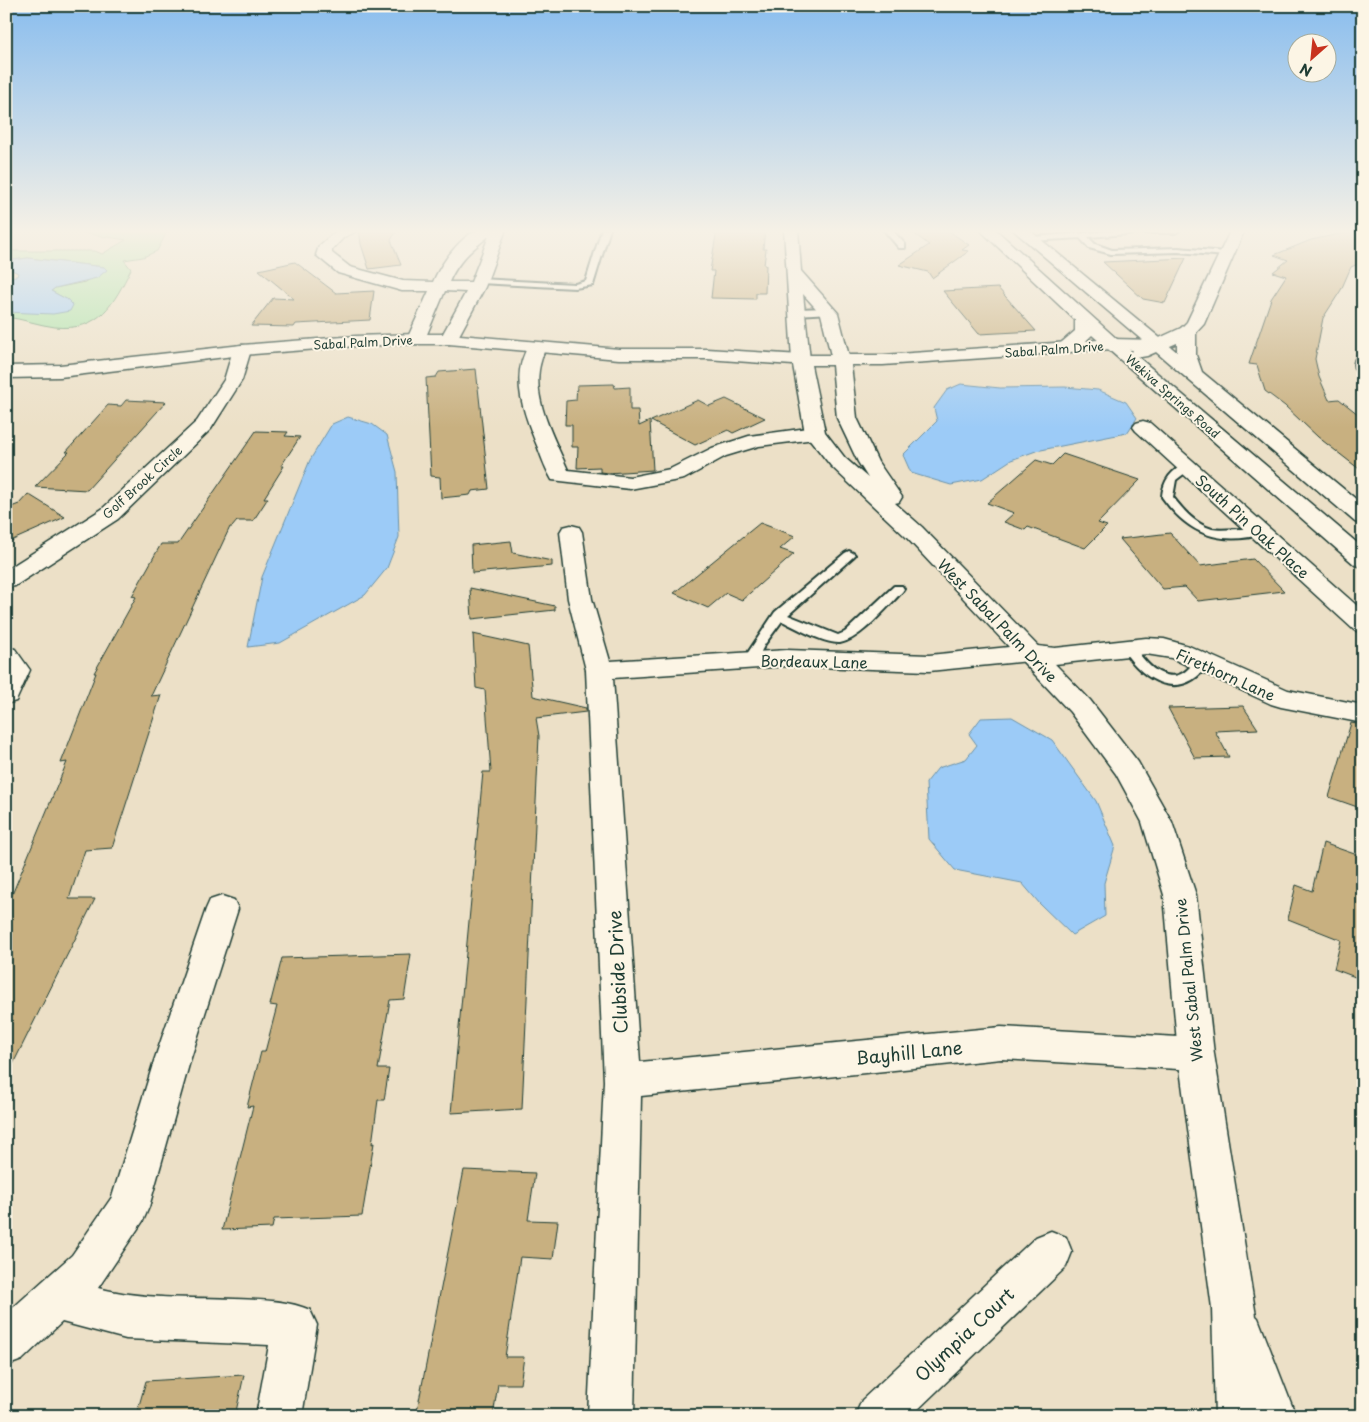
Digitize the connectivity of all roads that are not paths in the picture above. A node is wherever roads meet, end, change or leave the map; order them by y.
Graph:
1 (435, 295) edge
2 (472, 295) edge
3 (795, 295) edge
4 (813, 295) edge
5 (1058, 295) edge
6 (1098, 295) edge
7 (1208, 295) edge
8 (827, 311) junction
9 (797, 312) junction
10 (1084, 319) junction
11 (1187, 332) junction
12 (416, 339) junction
13 (449, 339) junction
14 (1112, 344) junction
15 (1157, 345) junction
16 (536, 348) junction
17 (1064, 348) junction
18 (242, 350) junction
19 (1128, 358) junction
20 (1363, 360) edge
21 (803, 368) junction
22 (842, 368) junction
23 (1363, 368) edge
24 (7, 370) edge
25 (1194, 376) junction
26 (1143, 426) dead end
27 (814, 433) junction
28 (1188, 467) junction
29 (1363, 517) edge
30 (571, 532) dead end
31 (914, 532) junction
32 (1260, 532) junction
33 (849, 555) dead end
34 (1363, 560) edge
35 (6, 581) edge
36 (898, 589) dead end
37 (779, 616) junction
38 (1363, 625) edge
39 (1028, 653) junction
40 (6, 655) edge
41 (750, 660) junction
42 (599, 670) junction
43 (6, 695) edge
44 (1363, 714) edge
45 (222, 909) dead end
46 (1196, 1054) junction
47 (623, 1081) junction
48 (1051, 1252) dead end
49 (56, 1299) junction
50 (1234, 1308) junction
51 (6, 1344) edge
52 (279, 1416) edge
53 (611, 1416) edge
54 (878, 1416) edge
55 (1238, 1416) edge
56 (1274, 1416) edge

1 - 12 street
2 - 13 street
3 - 9 street, West Sabal Palm Drive
4 - 8 street
5 - 10 street, Wekiva Springs Road
6 - 15 street, Wekiva Springs Road
7 - 11 street
8 - 9 lane
8 - 22 street, West Sabal Palm Drive
9 - 21 street, West Sabal Palm Drive
10 - 14 street, Wekiva Springs Road
10 - 17 street
11 - 15 street
11 - 25 street
12 - 13 street, Sabal Palm Drive
12 - 18 street, Sabal Palm Drive
13 - 16 street, Sabal Palm Drive
14 - 15 street, Sabal Palm Drive
14 - 17 street, Sabal Palm Drive
14 - 19 street, Wekiva Springs Road
15 - 19 street, Sabal Palm Drive
15 - 25 street, Wekiva Springs Road
16 - 21 street, Sabal Palm Drive
16 - 27 street
17 - 22 street, Sabal Palm Drive
18 - 24 street, Sabal Palm Drive
18 - 35 street, Golf Brook Circle
19 - 22 street, Sabal Palm Drive
19 - 34 street, Wekiva Springs Road
20 - 23 street
21 - 22 street, Sabal Palm Drive
21 - 27 street, West Sabal Palm Drive
22 - 31 street, West Sabal Palm Drive
25 - 29 street, Wekiva Springs Road
26 - 28 street, South Pin Oak Place
27 - 31 street, West Sabal Palm Drive
28 - 32 street, South Pin Oak Place
28 - 32 lane
30 - 42 street, Clubside Drive
31 - 39 street, West Sabal Palm Drive
32 - 38 street, South Pin Oak Place
33 - 37 lane
36 - 37 lane
37 - 41 lane
39 - 41 street, Bordeaux Lane
39 - 44 street, Firethorn Lane
39 - 46 street, West Sabal Palm Drive
40 - 43 street
41 - 42 street, Bordeaux Lane
42 - 47 street, Clubside Drive
45 - 49 street
46 - 47 street, Bayhill Lane
46 - 50 street, West Sabal Palm Drive
47 - 53 street, Clubside Drive
48 - 54 street, Olympia Court
49 - 51 street
49 - 52 street
50 - 55 street, West Sabal Palm Drive
50 - 56 street, West Sabal Palm Drive

